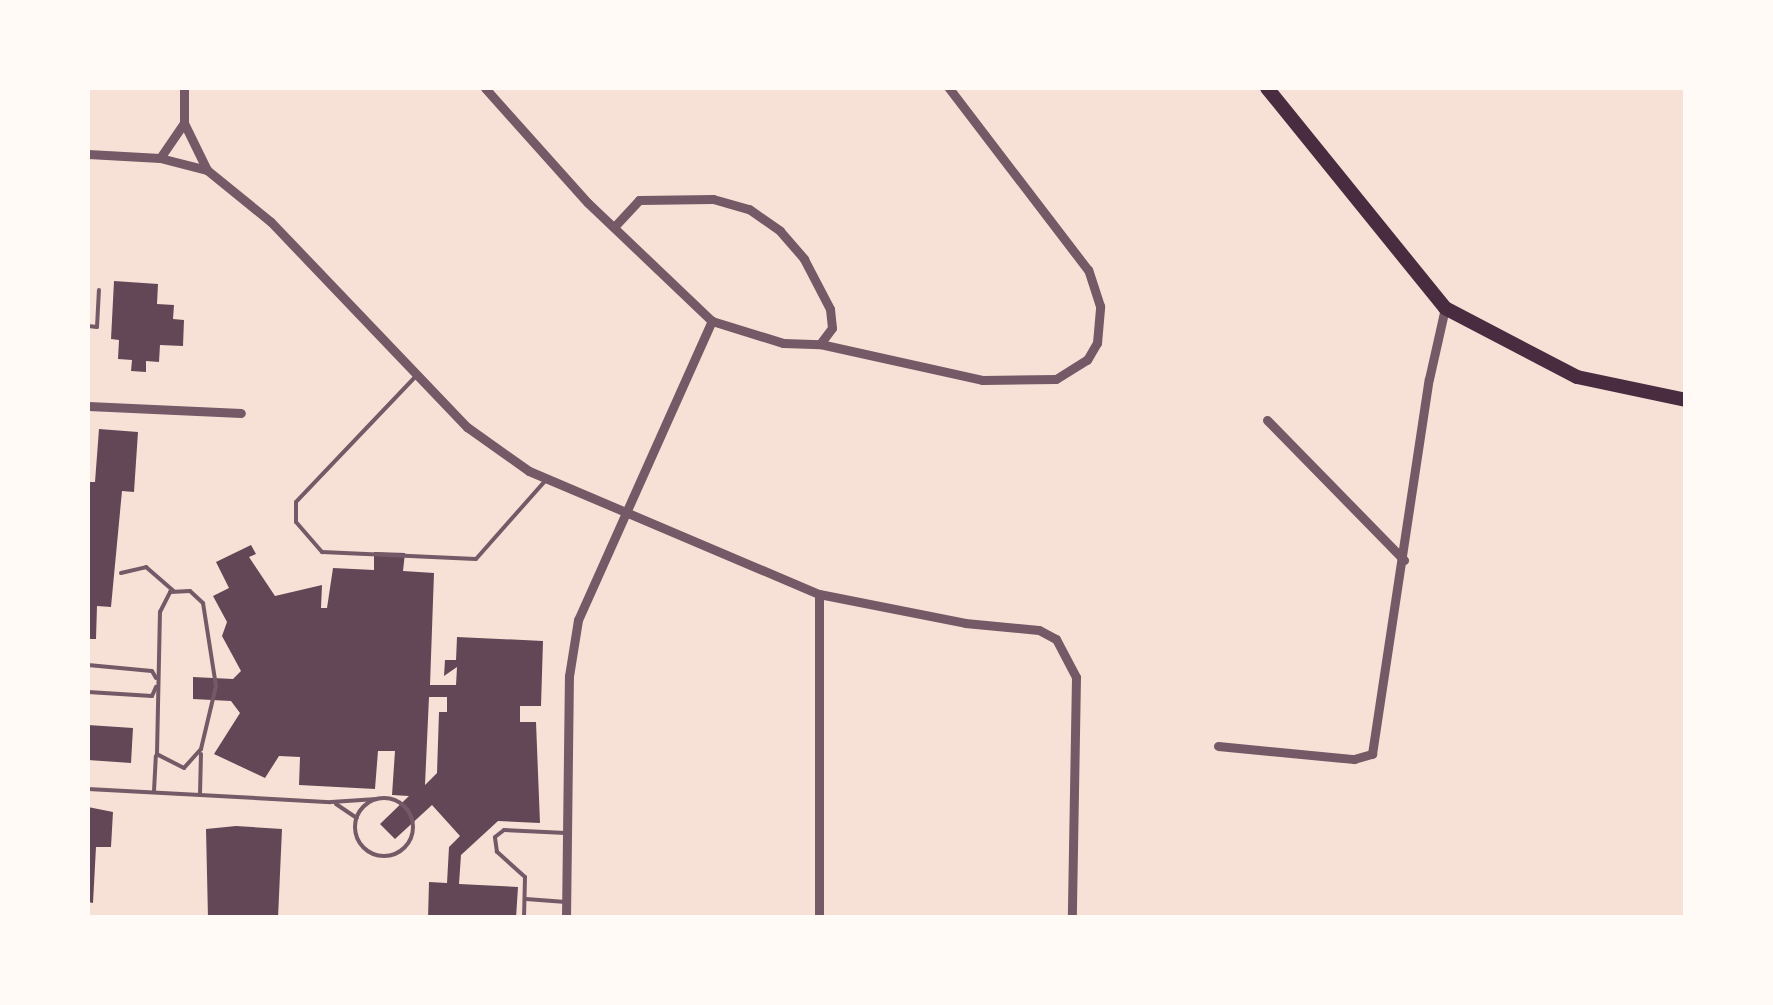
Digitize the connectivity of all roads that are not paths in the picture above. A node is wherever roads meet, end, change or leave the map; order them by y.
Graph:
1 (184, 88) edge
2 (486, 88) edge
3 (949, 88) edge
4 (1266, 88) edge
5 (184, 123) junction
6 (88, 154) edge
7 (160, 158) junction
8 (207, 170) junction
9 (614, 227) junction
10 (99, 290) dead end
11 (1446, 308) junction
12 (712, 321) junction
13 (88, 326) edge
14 (820, 344) junction
15 (418, 375) junction
16 (1686, 400) edge
17 (88, 406) edge
18 (241, 412) dead end
19 (1267, 420) dead end
20 (546, 480) junction
21 (627, 515) junction
22 (1404, 560) junction
23 (121, 573) dead end
24 (174, 591) junction
25 (819, 594) junction
26 (88, 666) edge
27 (158, 684) junction
28 (88, 692) edge
29 (156, 746) junction
30 (1218, 746) dead end
31 (201, 749) junction
32 (88, 788) edge
33 (154, 792) junction
34 (200, 794) junction
35 (376, 799) junction
36 (331, 802) junction
37 (356, 818) junction
38 (566, 832) junction
39 (525, 899) junction
40 (566, 902) junction
41 (524, 918) edge
42 (566, 918) edge
43 (818, 918) edge
44 (1072, 918) edge

1 - 5 street
2 - 9 street
3 - 14 street
4 - 11 main road
5 - 7 street
5 - 8 street
6 - 7 street
7 - 8 street
8 - 15 street
9 - 12 street
9 - 14 street
10 - 13 lane
11 - 16 main road
11 - 22 street
12 - 14 street
12 - 21 street
15 - 20 street
15 - 20 lane
17 - 18 street
19 - 22 street
20 - 21 street
21 - 25 street
21 - 38 street
22 - 30 street
23 - 24 lane
24 - 27 lane
24 - 31 lane
25 - 43 street
25 - 44 street
26 - 27 lane
27 - 28 lane
27 - 29 lane
29 - 31 lane
29 - 33 lane
31 - 34 lane
32 - 33 lane
33 - 34 lane
34 - 36 lane
35 - 36 lane
35 - 37 lane
35 - 37 lane
36 - 37 lane
38 - 39 lane
38 - 40 street
39 - 40 lane
39 - 41 lane
40 - 42 street

